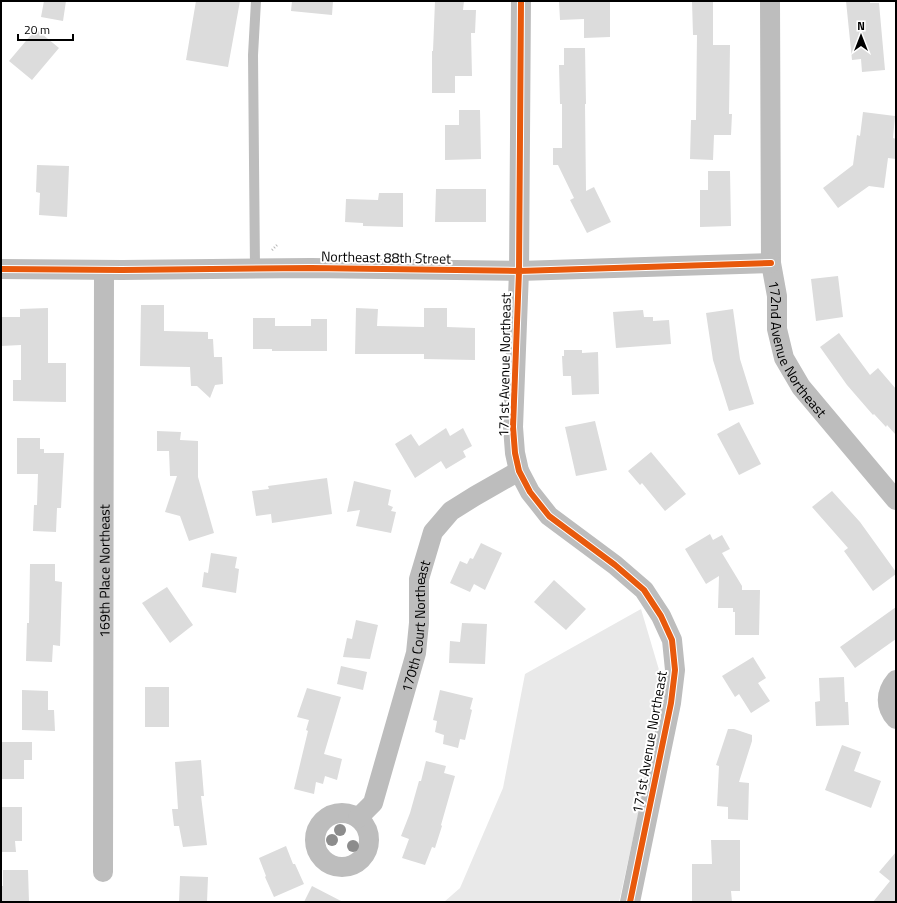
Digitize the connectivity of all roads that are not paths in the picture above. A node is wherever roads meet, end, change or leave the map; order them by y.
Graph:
1 (256, 1) edge
2 (520, 1) edge
3 (770, 1) edge
4 (771, 263) junction
5 (1, 269) edge
6 (255, 269) junction
7 (104, 270) junction
8 (519, 271) junction
9 (519, 471) junction
10 (896, 500) edge
11 (896, 680) edge
12 (896, 719) edge
13 (358, 818) dead end
14 (103, 872) dead end
15 (630, 902) edge

1 - 6 lane
2 - 8 street, 171st Avenue Northeast
3 - 4 street, 172nd Avenue Northeast
4 - 8 street, Northeast 88th Street
4 - 10 street, 172nd Avenue Northeast
5 - 7 street, Northeast 88th Street
6 - 7 street, Northeast 88th Street
6 - 8 street, Northeast 88th Street
7 - 14 street, 169th Place Northeast
8 - 9 street, 171st Avenue Northeast
9 - 13 street, 170th Court Northeast
9 - 15 street, 171st Avenue Northeast
11 - 12 street

